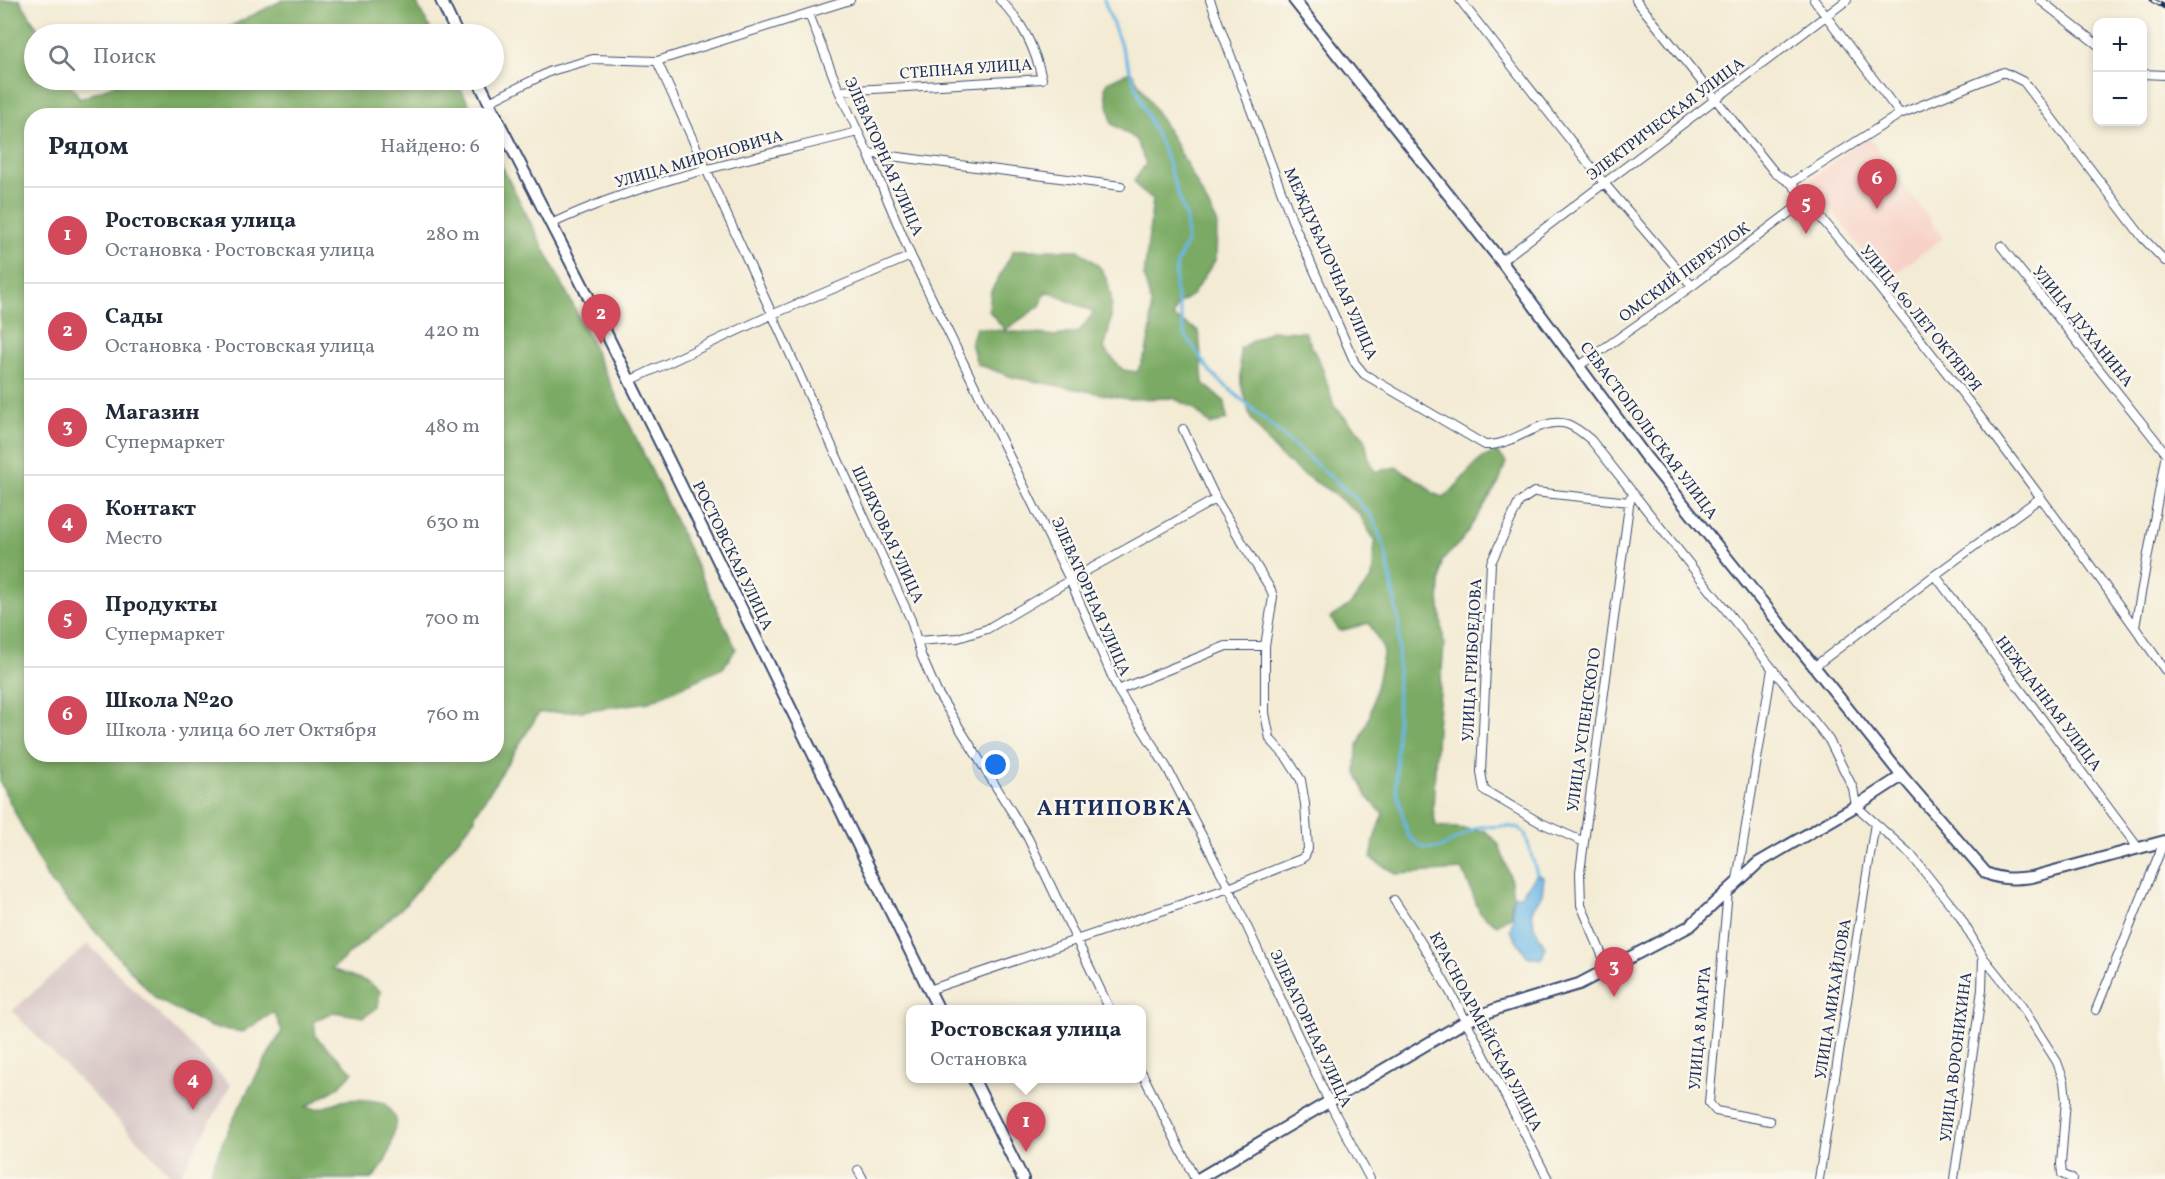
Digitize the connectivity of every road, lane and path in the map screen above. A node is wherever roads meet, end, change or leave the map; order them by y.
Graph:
1 (441, 0) edge
2 (850, 0) edge
3 (1000, 0) edge
4 (1209, 0) edge
5 (1294, 0) edge
6 (1460, 0) edge
7 (1636, 0) edge
8 (1814, 0) edge
9 (1848, 0) edge
10 (2040, 0) edge
11 (809, 14) junction
12 (1826, 16) junction
13 (452, 24) edge
14 (2093, 42) edge
15 (657, 62) junction
16 (2147, 74) edge
17 (2165, 75) edge
18 (483, 90) edge
19 (839, 91) junction
20 (1715, 100) junction
21 (489, 102) junction
22 (492, 108) edge
23 (1900, 114) junction
24 (504, 132) edge
25 (858, 132) junction
26 (868, 153) junction
27 (706, 170) junction
28 (1605, 183) junction
29 (1791, 183) junction
30 (1121, 186) dead end
31 (1806, 200) junction
32 (551, 224) junction
33 (2001, 246) dead end
34 (911, 256) junction
35 (1501, 261) junction
36 (2165, 261) edge
37 (1692, 286) junction
38 (771, 315) junction
39 (1579, 366) junction
40 (629, 381) junction
41 (1183, 429) dead end
42 (2165, 452) edge
43 (2165, 459) edge
44 (1631, 490) junction
45 (2040, 498) junction
46 (1216, 499) junction
47 (1630, 502) junction
48 (1935, 575) junction
49 (1070, 580) junction
50 (2135, 627) junction
51 (917, 641) junction
52 (1265, 646) junction
53 (1815, 666) junction
54 (1772, 669) junction
55 (2165, 670) edge
56 (1118, 690) junction
57 (1902, 776) junction
58 (1856, 806) junction
59 (1875, 823) junction
60 (2164, 841) edge
61 (1584, 842) junction
62 (2139, 849) junction
63 (1737, 880) junction
64 (1229, 888) junction
65 (1728, 891) junction
66 (1394, 900) dead end
67 (1076, 941) junction
68 (1983, 957) junction
69 (1608, 969) junction
70 (929, 990) junction
71 (936, 1005) edge
72 (1108, 1005) edge
73 (2096, 1010) dead end
74 (1466, 1021) junction
75 (1146, 1081) edge
76 (975, 1083) edge
77 (1329, 1102) junction
78 (1770, 1121) dead end
79 (858, 1170) dead end
80 (862, 1179) edge
81 (1023, 1179) edge
82 (1196, 1179) edge
83 (1370, 1179) edge
84 (1548, 1179) edge
85 (1819, 1179) edge
86 (1954, 1179) edge
87 (2072, 1179) edge

1 - 13 street
2 - 11 street
3 - 19 street, СТЕПНАЯ УЛИЦА
4 - 44 street, МЕЖДУБАЛОЧНАЯ УЛИЦА
5 - 35 street, СЕВАСТОПОЛЬСКАЯ УЛИЦА
6 - 28 street
7 - 20 street, УЛИЦА 60 ЛЕТ ОКТЯБРЯ
8 - 12 street
9 - 12 street, ЭЛЕКТРИЧЕСКАЯ УЛИЦА
10 - 14 street
11 - 15 street
11 - 19 street, ЭЛЕВАТОРНАЯ УЛИЦА
12 - 20 street, ЭЛЕКТРИЧЕСКАЯ УЛИЦА
12 - 23 street
15 - 21 street
15 - 27 street, ШЛЯХОВАЯ УЛИЦА
16 - 17 street
18 - 21 street, РОСТОВСКАЯ УЛИЦА
19 - 25 street, ЭЛЕВАТОРНАЯ УЛИЦА
20 - 28 street, ЭЛЕКТРИЧЕСКАЯ УЛИЦА
20 - 29 street, УЛИЦА 60 ЛЕТ ОКТЯБРЯ
21 - 22 street, РОСТОВСКАЯ УЛИЦА
23 - 29 street
23 - 36 street
24 - 32 street, РОСТОВСКАЯ УЛИЦА
25 - 26 street, ЭЛЕВАТОРНАЯ УЛИЦА
25 - 27 street, УЛИЦА МИРОНОВИЧА
26 - 30 street
26 - 34 street, ЭЛЕВАТОРНАЯ УЛИЦА
27 - 32 street, УЛИЦА МИРОНОВИЧА
27 - 38 street, ШЛЯХОВАЯ УЛИЦА
28 - 35 street, ЭЛЕКТРИЧЕСКАЯ УЛИЦА
28 - 37 street
29 - 31 street, УЛИЦА 60 ЛЕТ ОКТЯБРЯ
31 - 37 street, ОМСКИЙ ПЕРЕУЛОК
31 - 45 street, УЛИЦА 60 ЛЕТ ОКТЯБРЯ
32 - 40 street, РОСТОВСКАЯ УЛИЦА
33 - 42 street, УЛИЦА ДУХАНИНА
34 - 38 street
34 - 49 street, ЭЛЕВАТОРНАЯ УЛИЦА
35 - 39 street, СЕВАСТОПОЛЬСКАЯ УЛИЦА
37 - 39 street, ОМСКИЙ ПЕРЕУЛОК
38 - 40 street
38 - 51 street, ШЛЯХОВАЯ УЛИЦА
39 - 53 street, СЕВАСТОПОЛЬСКАЯ УЛИЦА
40 - 70 street, РОСТОВСКАЯ УЛИЦА
41 - 46 street
43 - 50 street
44 - 47 street, УЛИЦА УСПЕНСКОГО
44 - 54 street, МЕЖДУБАЛОЧНАЯ УЛИЦА
45 - 48 street
45 - 50 street, УЛИЦА 60 ЛЕТ ОКТЯБРЯ
46 - 49 street
46 - 52 street
47 - 61 street, УЛИЦА УСПЕНСКОГО
47 - 61 street, УЛИЦА ГРИБОЕДОВА
48 - 53 street
48 - 62 street, НЕЖДАННАЯ УЛИЦА
49 - 51 street
49 - 56 street, ЭЛЕВАТОРНАЯ УЛИЦА
50 - 55 street, УЛИЦА 60 ЛЕТ ОКТЯБРЯ
51 - 67 street, ШЛЯХОВАЯ УЛИЦА
52 - 56 street
52 - 64 street
53 - 57 street, СЕВАСТОПОЛЬСКАЯ УЛИЦА
54 - 58 street, МЕЖДУБАЛОЧНАЯ УЛИЦА
54 - 63 street
56 - 64 street, ЭЛЕВАТОРНАЯ УЛИЦА
57 - 58 street
57 - 62 street, СЕВАСТОПОЛЬСКАЯ УЛИЦА
58 - 59 street, УЛИЦА ВОРОНИХИНА
58 - 63 street
59 - 68 street, УЛИЦА ВОРОНИХИНА
59 - 85 street, УЛИЦА МИХАЙЛОВА
60 - 62 street
60 - 73 street
61 - 69 street, УЛИЦА УСПЕНСКОГО
63 - 65 street
64 - 67 street
64 - 77 street, ЭЛЕВАТОРНАЯ УЛИЦА
65 - 69 street
65 - 78 street, УЛИЦА 8 МАРТА
66 - 74 street, КРАСНОАРМЕЙСКАЯ УЛИЦА
67 - 70 street
67 - 72 street, ШЛЯХОВАЯ УЛИЦА
68 - 86 street, УЛИЦА ВОРОНИХИНА
68 - 87 street
69 - 74 street
70 - 71 street, РОСТОВСКАЯ УЛИЦА
74 - 77 street
74 - 84 street, КРАСНОАРМЕЙСКАЯ УЛИЦА
75 - 82 street
76 - 81 street
77 - 82 street
77 - 83 street, ЭЛЕВАТОРНАЯ УЛИЦА
79 - 80 street

